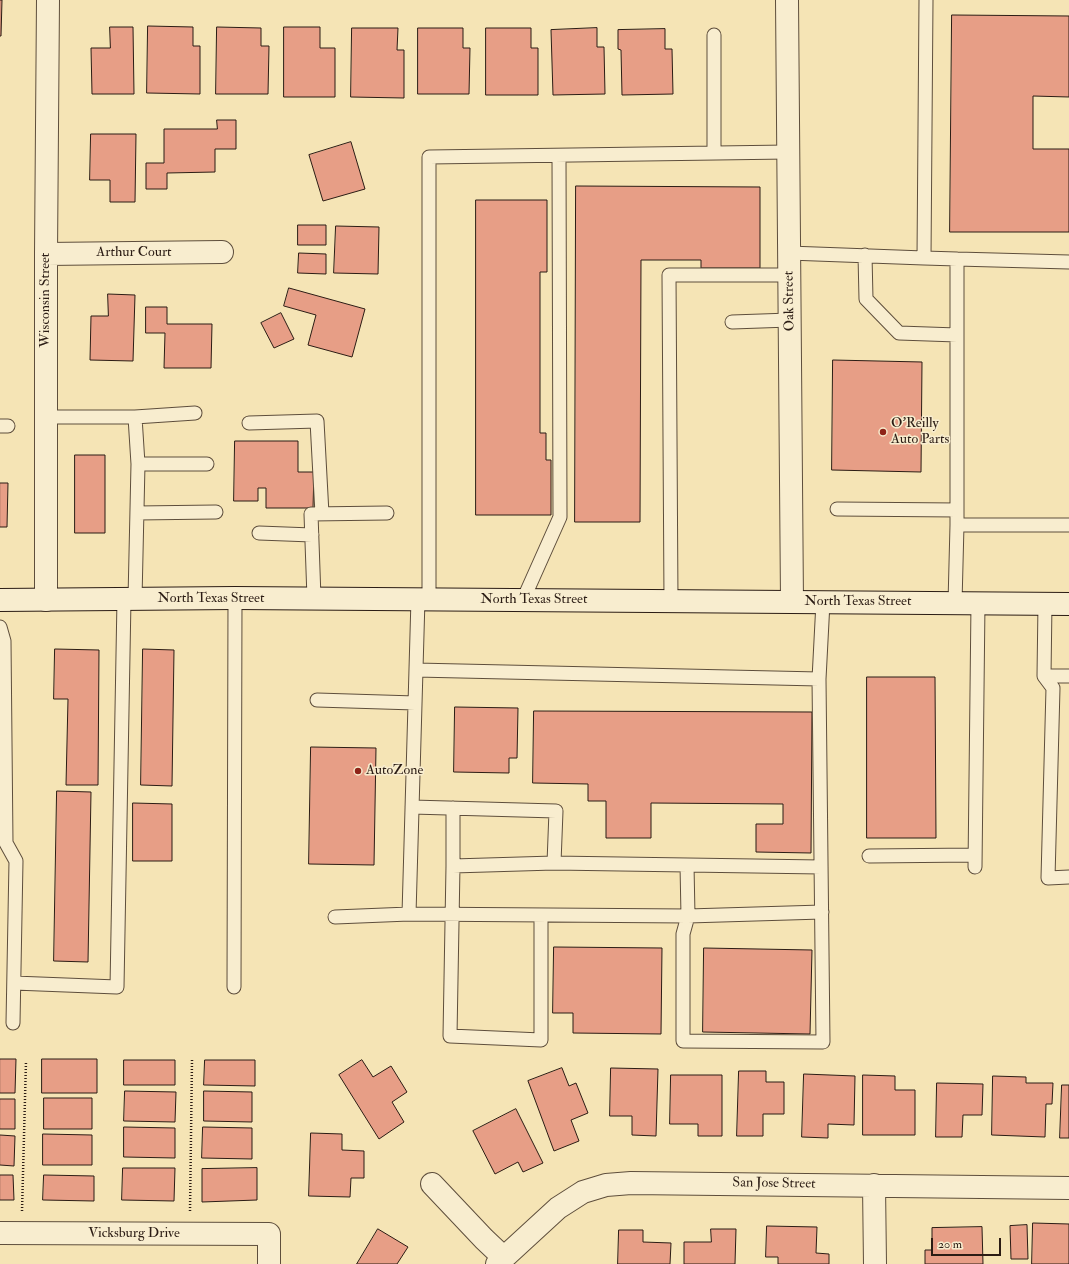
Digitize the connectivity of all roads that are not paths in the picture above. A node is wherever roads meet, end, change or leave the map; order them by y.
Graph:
1 (48, 0) edge
2 (788, 0) edge
3 (926, 0) edge
4 (714, 35) dead end
5 (788, 152) junction
6 (714, 153) junction
7 (559, 156) junction
8 (222, 252) dead end
9 (46, 254) junction
10 (865, 255) junction
11 (924, 258) junction
12 (957, 259) junction
13 (1069, 262) edge
14 (789, 264) junction
15 (790, 320) junction
16 (732, 322) dead end
17 (957, 335) junction
18 (195, 413) dead end
19 (45, 417) junction
20 (135, 417) junction
21 (249, 423) dead end
22 (138, 464) junction
23 (207, 464) dead end
24 (837, 509) dead end
25 (957, 510) junction
26 (216, 512) dead end
27 (137, 513) junction
28 (387, 513) dead end
29 (322, 514) junction
30 (957, 525) junction
31 (1069, 526) edge
32 (259, 533) dead end
33 (312, 535) junction
34 (235, 598) junction
35 (314, 598) junction
36 (130, 599) junction
37 (423, 599) junction
38 (0, 600) edge
39 (46, 600) junction
40 (523, 600) junction
41 (671, 601) junction
42 (792, 602) junction
43 (822, 602) junction
44 (956, 603) junction
45 (978, 603) junction
46 (1045, 603) junction
47 (1069, 604) edge
48 (0, 627) edge
49 (416, 670) junction
50 (1044, 676) junction
51 (1069, 676) edge
52 (819, 679) junction
53 (317, 700) dead end
54 (415, 703) junction
55 (412, 808) junction
56 (453, 808) junction
57 (868, 856) dead end
58 (554, 863) junction
59 (687, 865) junction
60 (453, 866) junction
61 (821, 867) junction
62 (1069, 877) edge
63 (822, 912) junction
64 (409, 914) junction
65 (451, 914) junction
66 (541, 916) junction
67 (688, 916) junction
68 (335, 917) dead end
69 (14, 983) junction
70 (234, 987) dead end
71 (13, 1023) dead end
72 (432, 1184) dead end
73 (874, 1185) junction
74 (1069, 1188) edge
75 (0, 1233) edge
76 (500, 1260) edge
77 (269, 1264) edge
78 (875, 1264) edge

1 - 9 street, Wisconsin Street
2 - 5 street, Oak Street
3 - 11 lane
4 - 6 lane
5 - 6 lane
5 - 14 street, Oak Street
6 - 7 lane
7 - 37 lane
7 - 40 lane
8 - 9 street, Arthur Court
9 - 19 street, Wisconsin Street
10 - 11 lane
10 - 14 lane
10 - 17 lane
11 - 12 lane
12 - 13 lane
12 - 17 lane
14 - 15 street, Oak Street
14 - 41 lane
15 - 16 lane
15 - 42 street, Oak Street
17 - 25 lane
18 - 20 lane
19 - 20 lane
19 - 39 street, Wisconsin Street
20 - 22 lane
21 - 29 lane
22 - 23 lane
22 - 27 lane
24 - 25 lane
25 - 30 lane
26 - 27 lane
27 - 36 lane
28 - 29 lane
29 - 33 lane
30 - 31 lane
30 - 44 lane
32 - 33 lane
33 - 35 lane
34 - 35 street, North Texas Street
34 - 36 street, North Texas Street
34 - 70 lane
35 - 37 street, North Texas Street
36 - 39 street, North Texas Street
36 - 69 lane
37 - 40 street, North Texas Street
37 - 49 lane
38 - 39 street, North Texas Street
40 - 41 street, North Texas Street
41 - 42 street, North Texas Street
42 - 43 street, North Texas Street
43 - 44 street, North Texas Street
43 - 52 lane
44 - 45 street, North Texas Street
45 - 46 street, North Texas Street
45 - 57 lane
46 - 47 street, North Texas Street
46 - 50 lane
48 - 69 lane
49 - 52 lane
49 - 54 lane
50 - 51 lane
50 - 62 lane
52 - 61 lane
53 - 54 lane
54 - 55 lane
55 - 56 lane
55 - 64 lane
56 - 58 lane
56 - 60 lane
58 - 59 lane
58 - 60 lane
59 - 61 lane
59 - 67 lane
60 - 65 lane
61 - 63 lane
63 - 67 lane
63 - 67 lane
64 - 65 lane
64 - 68 lane
65 - 66 lane
65 - 66 lane
66 - 67 lane
69 - 71 lane
72 - 76 street, San Jose Street
73 - 74 street, San Jose Street
73 - 76 street, San Jose Street
73 - 78 street
75 - 77 street, Vicksburg Drive

